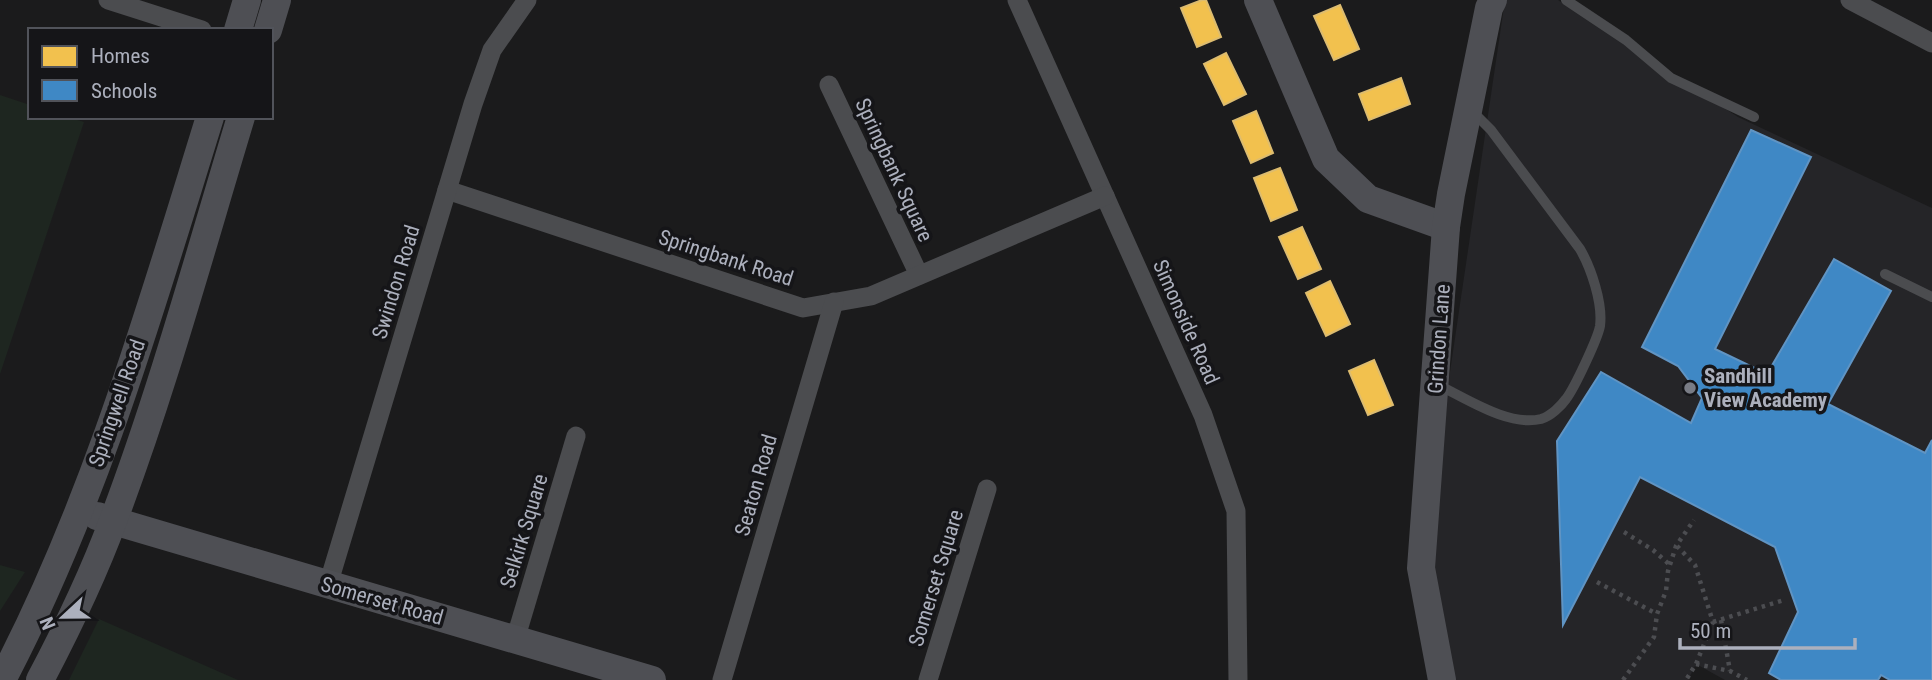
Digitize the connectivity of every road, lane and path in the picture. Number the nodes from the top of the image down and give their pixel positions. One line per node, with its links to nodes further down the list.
1 (108, 0): 10 (street)
2 (247, 0): 11 (street)
3 (277, 0): 12 (street)
4 (527, 0): 19 (street, Swindon Road)
5 (1017, 0): 20 (street, Simonside Road)
6 (1258, 0): 21 (street)
7 (1493, 0): 15 (street, Grindon Lane)
8 (1566, 0): 16 (lane)
9 (1850, 0): 13 (street)
10 (196, 28)
11 (239, 28)
12 (269, 28)
13 (1932, 43)
14 (829, 85): 23 (street, Springbank Square)
15 (1468, 107): 21 (street, Grindon Lane); 26 (lane)
16 (1754, 117)
17 (209, 119): 29 (street, Springwell Road)
18 (241, 119): 31 (street, Springwell Road)
19 (447, 190): 25 (street, Springbank Road); 36 (street, Swindon Road)
20 (1105, 196): 23 (street, Springbank Road); 49 (street, Simonside Road)
21 (1446, 227): 26 (street, Grindon Lane)
22 (1885, 274): 24 (lane)
23 (919, 275): 25 (street, Springbank Road)
24 (1932, 297)
25 (834, 302): 47 (street, Seaton Road)
26 (1436, 384): 50 (street, Grindon Lane)
27 (576, 436): 41 (street, Selkirk Square)
28 (987, 489): 48 (street, Somerset Square)
29 (79, 509): 31 (street, Somerset Road); 44 (street, Springwell Road)
30 (1693, 520): 33 (path)
31 (113, 522): 36 (street, Somerset Road); 45 (street, Springwell Road)
32 (1624, 532): 34 (path)
33 (1676, 546): 34 (path); 40 (path)
34 (1670, 565): 38 (path)
35 (1597, 582): 38 (path)
36 (328, 585): 41 (street, Somerset Road)
37 (1784, 600): 39 (path)
38 (1657, 614): 51 (path)
39 (1721, 620): 40 (path); 43 (path)
40 (1713, 622): 42 (path)
41 (515, 640): 46 (street, Somerset Road)
42 (1696, 664): 43 (path); 52 (path)
43 (1730, 671): 53 (path)
44 (2, 680)
45 (40, 680)
46 (652, 680)
47 (722, 680)
48 (928, 680)
49 (1238, 680)
50 (1442, 680)
51 (1623, 680)
52 (1686, 680)
53 (1746, 680)

